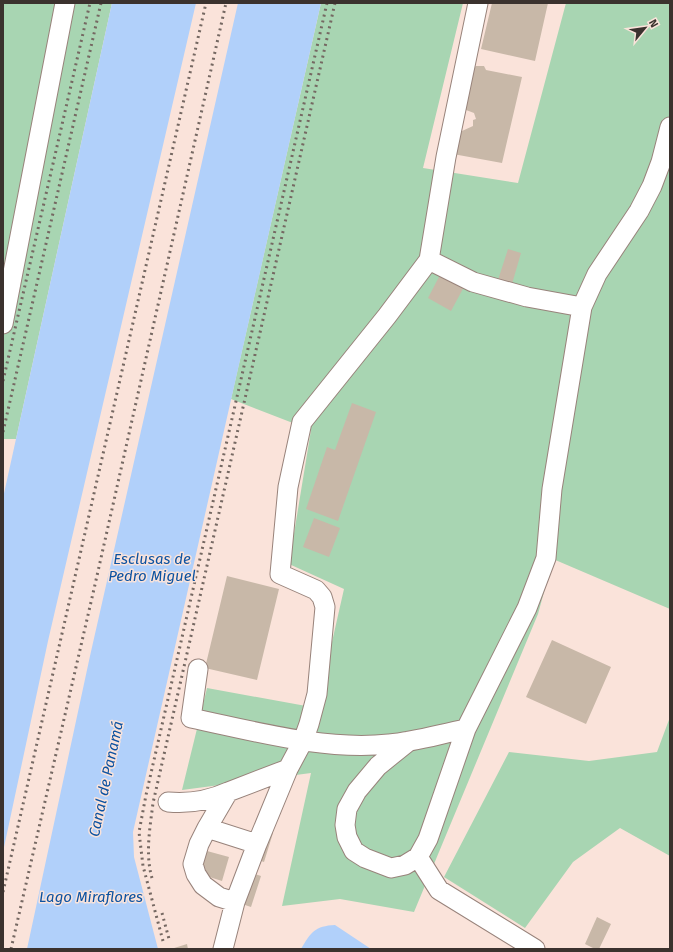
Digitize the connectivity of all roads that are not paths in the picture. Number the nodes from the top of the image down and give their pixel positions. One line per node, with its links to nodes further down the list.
1 (65, 3): 6 (lane)
2 (478, 3): 4 (lane)
3 (670, 128): 5 (lane)
4 (429, 260): 5 (lane); 9 (lane)
5 (582, 307): 8 (lane)
6 (3, 324)
7 (198, 669): 9 (lane)
8 (466, 729): 10 (lane); 16 (lane)
9 (303, 741): 10 (lane); 11 (lane)
10 (409, 741): 16 (lane)
11 (288, 769): 12 (lane); 15 (lane)
12 (228, 792): 13 (lane); 14 (lane)
13 (168, 802)
14 (207, 828): 15 (lane); 17 (lane)
15 (257, 844): 17 (lane)
16 (418, 857): 19 (lane)
17 (235, 902): 18 (lane)
18 (223, 949)
19 (535, 949)

